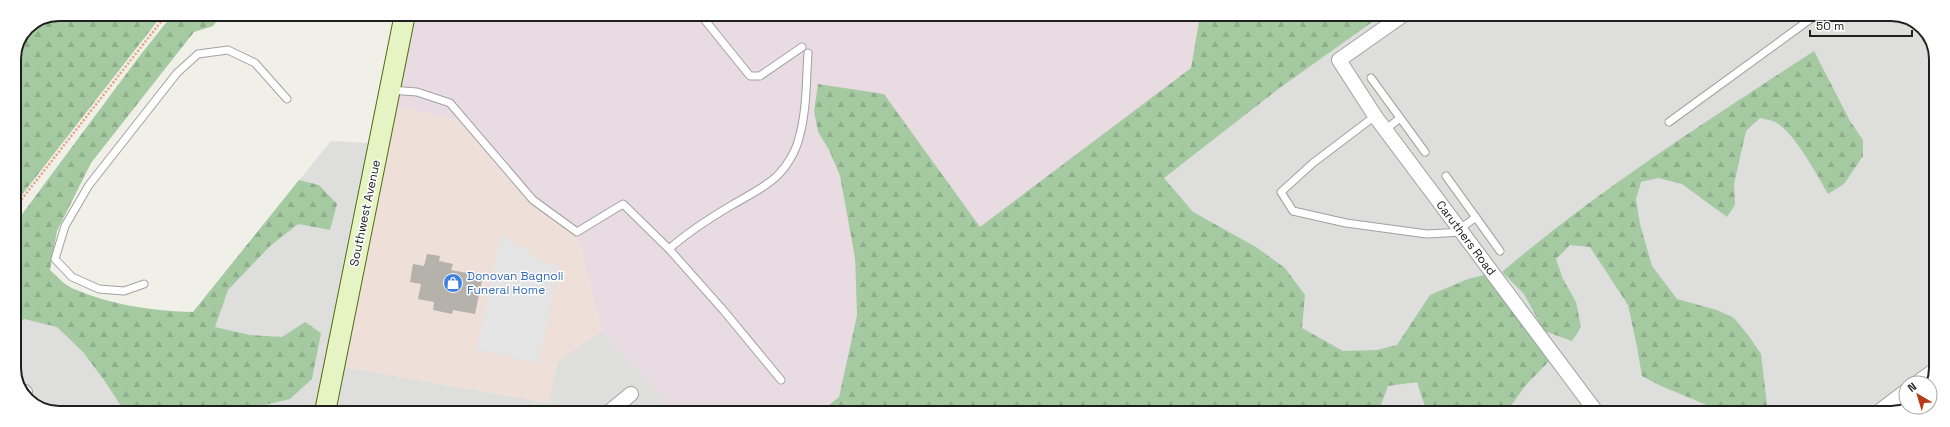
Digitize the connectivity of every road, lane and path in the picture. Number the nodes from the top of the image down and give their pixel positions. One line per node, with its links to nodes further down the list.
1 (161, 21): 17 (path)
2 (404, 21): 9 (street, Southwest Avenue)
3 (706, 21): 6 (lane)
4 (1394, 21): 11 (street, Caruthers Road)
5 (1808, 21): 13 (lane)
6 (802, 47)
7 (808, 53): 20 (lane)
8 (1371, 78): 12 (lane)
9 (390, 90): 20 (lane); 26 (street, Southwest Avenue)
10 (287, 99): 22 (lane)
11 (1375, 116): 14 (street, Caruthers Road); 19 (lane)
12 (1400, 118): 14 (lane); 15 (lane)
13 (1669, 122)
14 (1385, 130): 19 (street, Caruthers Road)
15 (1425, 152)
16 (1446, 176): 18 (lane)
17 (21, 200)
18 (1476, 218): 19 (lane); 21 (lane)
19 (1461, 231): 28 (street, Caruthers Road)
20 (669, 249): 23 (lane)
21 (1500, 251)
22 (144, 284)
23 (781, 380)
24 (631, 394): 27 (street)
25 (1898, 397): 29 (street)
26 (326, 406)
27 (616, 406)
28 (1592, 406)
29 (1886, 406)

